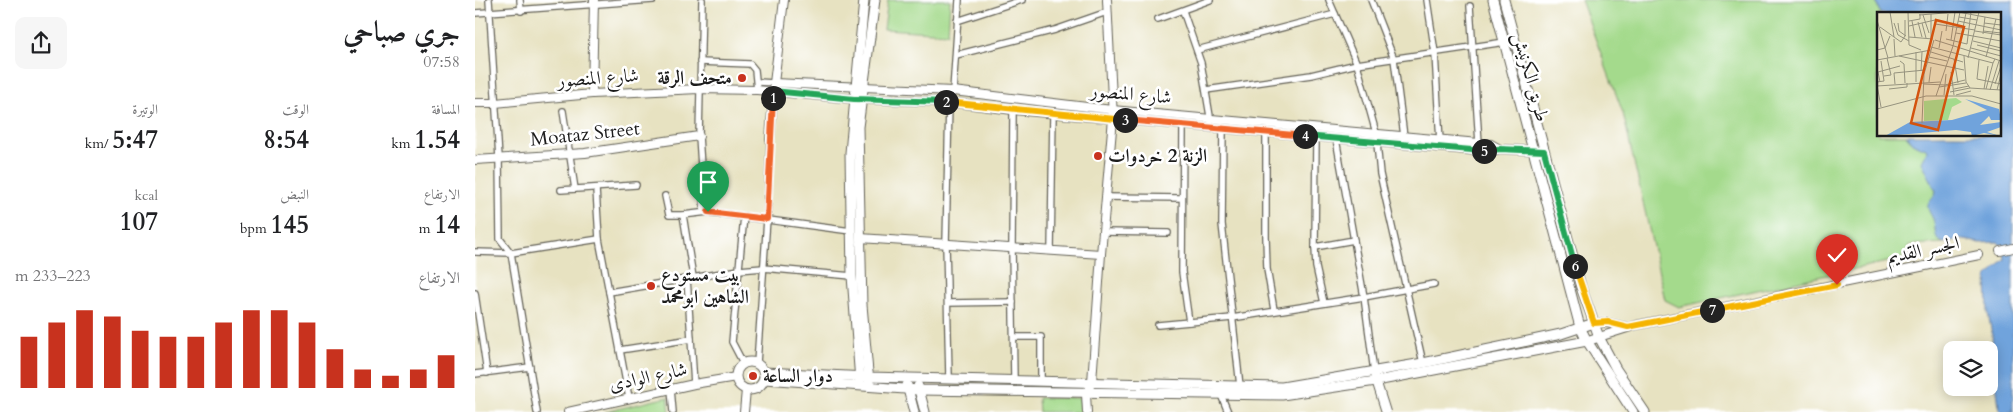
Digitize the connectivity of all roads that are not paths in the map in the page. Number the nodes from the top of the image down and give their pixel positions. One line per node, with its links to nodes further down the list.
1 (489, 0): 23 (street)
2 (520, 0): 19 (street)
3 (653, 0): 17 (street)
4 (702, 0): 33 (street)
5 (784, 0): 36 (main road)
6 (864, 0): 37 (main road)
7 (875, 0): 37 (main road)
8 (959, 0): 26 (street)
9 (1022, 0): 26 (street)
10 (1108, 0): 21 (main road)
11 (1210, 0): 20 (street)
12 (1329, 0): 24 (street)
13 (1371, 0): 32 (street)
14 (1427, 0): 30 (street)
15 (1493, 0): 27 (main road, طريق الكرنيش)
16 (1504, 0): 66 (main road, طريق الكرنيش)
17 (595, 3): 19 (street); 41 (main road)
18 (1470, 6): 28 (street)
19 (521, 11): 23 (street)
20 (1183, 11): 25 (street); 29 (street)
21 (1107, 12): 31 (street); 47 (main road)
22 (475, 13): 23 (street)
23 (491, 13): 44 (street)
24 (1335, 14): 29 (street); 34 (street)
25 (1158, 19)
26 (957, 21): 31 (street)
27 (1505, 42): 28 (street); 67 (main road, طريق الكرنيش)
28 (1473, 47): 30 (street); 63 (street)
29 (1197, 50): 39 (street)
30 (1435, 53): 32 (street); 64 (street)
31 (957, 55): 40 (street)
32 (1394, 59): 34 (street); 58 (street)
33 (700, 62): 35 (street); 38 (street)
34 (1357, 64): 39 (street); 56 (street)
35 (757, 86): 36 (main road, شارع المنصور); 38 (main road, شارع المنصور)
36 (773, 87): 37 (main road, شارع المنصور); 42 (main road, شارع المنصور); 61 (main road)
37 (859, 88): 40 (main road, شارع المنصور); 42 (main road)
38 (699, 89): 41 (main road, شارع المنصور); 57 (street)
39 (1206, 90): 50 (street)
40 (953, 91): 43 (street); 47 (main road, شارع المنصور)
41 (592, 94): 44 (main road, شارع المنصور)
42 (858, 99): 43 (main road, شارع المنصور); 84 (main road); 87 (main road)
43 (949, 102): 46 (main road, شارع المنصور); 90 (street)
44 (495, 103): 45 (main road, شارع المنصور); 69 (street)
45 (475, 104)
46 (1013, 110): 49 (main road, شارع المنصور); 92 (street)
47 (1112, 110): 50 (main road, شارع المنصور); 51 (main road)
48 (563, 111): 68 (street)
49 (1053, 113): 51 (main road, شارع المنصور); 94 (street)
50 (1210, 117): 53 (street); 56 (main road, شارع المنصور)
51 (1113, 118): 52 (main road, شارع المنصور); 76 (main road)
52 (1183, 125): 53 (main road, شارع المنصور); 77 (street)
53 (1211, 127): 54 (main road, شارع المنصور)
54 (1223, 128): 55 (main road, شارع المنصور); 114 (street)
55 (1266, 132): 59 (main road, شارع المنصور); 113 (street)
56 (1376, 134): 58 (main road, شارع المنصور); 62 (street)
57 (699, 136): 68 (main road, Moataz Street); 80 (street)
58 (1404, 136): 64 (main road, شارع المنصور)
59 (1316, 137): 60 (main road, شارع المنصور); 91 (street)
60 (1336, 139): 62 (main road, شارع المنصور); 89 (street)
61 (770, 140): 83 (street)
62 (1376, 142): 64 (main road, شارع المنصور); 105 (street)
63 (1479, 142): 64 (main road, شارع المنصور); 65 (main road, شارع المنصور)
64 (1440, 143): 65 (main road, شارع المنصور)
65 (1500, 149): 67 (main road, شارع المنصور)
66 (1544, 151): 67 (main road, شارع المنصور); 78 (main road, طريق الكرنيش)
67 (1534, 152): 79 (main road, طريق الكرنيش)
68 (569, 154): 69 (main road, Moataz Street); 74 (street)
69 (499, 158): 70 (main road, Moataz Street); 97 (street)
70 (475, 160)
71 (635, 185): 72 (street)
72 (596, 189): 74 (street); 88 (street)
73 (561, 190): 74 (street)
74 (575, 190)
75 (665, 196): 81 (street)
76 (1106, 197): 77 (street); 85 (main road)
77 (1181, 198): 115 (street)
78 (1557, 200): 79 (main road); 116 (main road, طريق الكرنيش)
79 (1547, 201): 118 (main road, طريق الكرنيش)
80 (704, 212): 81 (street); 82 (street)
81 (683, 215): 103 (street)
82 (744, 216): 83 (street); 101 (street)
83 (767, 219): 84 (street); 100 (street)
84 (851, 231): 102 (main road)
85 (1103, 232): 86 (street); 98 (main road)
86 (1168, 233)
87 (860, 238): 90 (main road); 138 (main road)
88 (599, 239): 97 (street); 106 (street)
89 (1354, 240): 91 (street); 108 (street)
90 (946, 244): 92 (main road); 110 (street)
91 (1315, 247): 111 (street)
92 (1012, 248): 94 (main road); 109 (street)
93 (2013, 248): 95 (main road)
94 (1051, 251): 98 (main road)
95 (2000, 251)
96 (475, 252): 97 (street)
97 (511, 253): 128 (street)
98 (1101, 254): 139 (main road)
99 (1979, 255): 119 (main road, الجسر القديم)
100 (763, 268): 101 (street); 102 (street); 126 (street)
101 (739, 270): 103 (street); 125 (street)
102 (852, 276): 138 (main road)
103 (690, 278): 106 (street); 122 (street)
104 (1434, 284): 105 (street)
105 (1406, 289): 108 (street); 127 (street)
106 (609, 292): 124 (street)
107 (475, 293): 112 (street)
108 (1364, 297): 111 (street); 134 (street)
109 (1013, 302): 110 (street); 120 (street)
110 (948, 303): 135 (street)
111 (1324, 303): 113 (street)
112 (476, 304): 129 (street)
113 (1274, 310): 114 (street)
114 (1232, 318): 115 (street); 142 (street)
115 (1189, 322): 117 (street)
116 (1594, 323): 118 (main road); 119 (main road); 121 (main road, طريق الكرنيش)
117 (1158, 325)
118 (1580, 327): 123 (main road, طريق الكرنيش); 127 (main road)
119 (1628, 327): 121 (main road, الجسر القديم)
120 (1014, 337): 136 (street); 137 (street)
121 (1599, 337): 123 (main road); 161 (main road, طريق الكرنيش)
122 (691, 340): 124 (street); 140 (street)
123 (1587, 341): 134 (main road); 160 (main road, طريق الكرنيش)
124 (620, 350): 149 (street)
125 (743, 363): 126 (main road); 132 (main road)
126 (757, 363): 131 (main road)
127 (1423, 363): 134 (main road)
128 (530, 367): 129 (street); 151 (street)
129 (487, 373): 130 (street)
130 (475, 374)
131 (764, 375): 138 (main road); 144 (main road)
132 (735, 377): 140 (main road, شارع الوادى); 144 (main road)
133 (911, 377): 135 (main road); 138 (main road); 145 (main road); 146 (main road)
134 (1375, 377): 142 (main road); 148 (main road); 159 (main road)
135 (949, 378): 136 (main road)
136 (1014, 379): 137 (main road)
137 (1041, 380): 139 (main road)
138 (864, 381): 145 (main road)
139 (1092, 382): 141 (main road); 147 (main road)
140 (694, 384): 143 (main road, شارع الوادى)
141 (1225, 385): 142 (main road); 148 (street)
142 (1240, 386)
143 (671, 388): 149 (main road, شارع الوادى); 153 (street)
144 (746, 390): 154 (main road)
145 (908, 390): 146 (main road); 155 (main road)
146 (919, 390): 147 (main road); 156 (main road)
147 (1085, 394): 148 (main road); 157 (main road)
148 (1221, 395): 158 (street)
149 (629, 398): 150 (main road, شارع الوادى)
150 (586, 410): 152 (main road, شارع الوادى)
151 (537, 412)
152 (568, 412)
153 (673, 412)
154 (744, 412)
155 (914, 412)
156 (925, 412)
157 (1087, 412)
158 (1228, 412)
159 (1385, 412)
160 (1633, 412)
161 (1645, 412)

